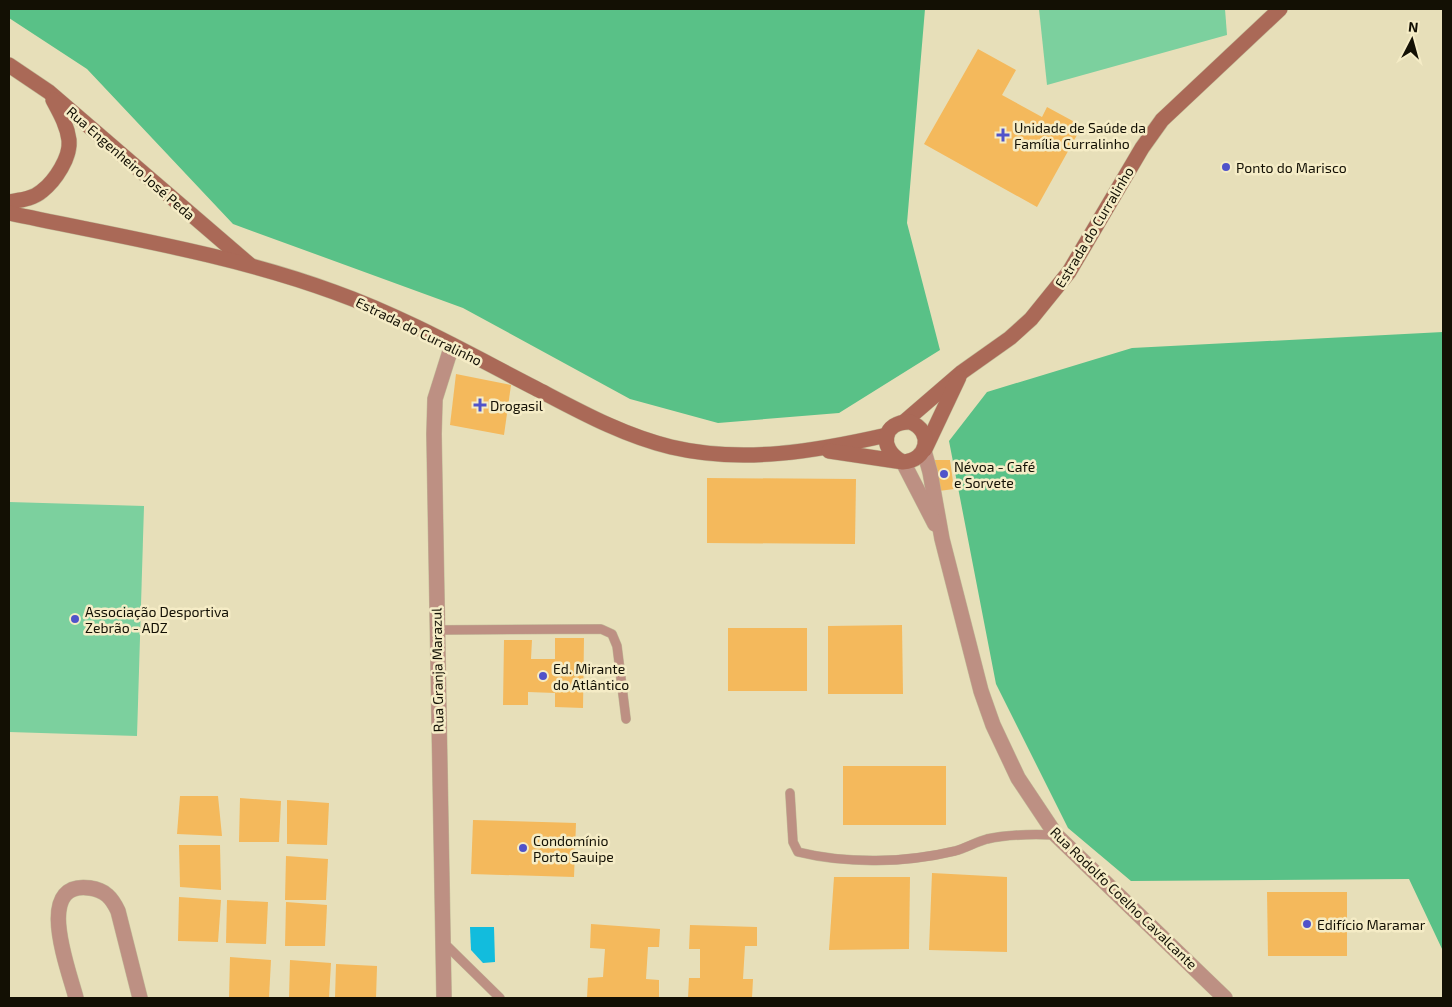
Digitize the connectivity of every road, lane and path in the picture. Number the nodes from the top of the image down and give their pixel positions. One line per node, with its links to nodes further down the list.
1 (1280, 9): 8 (street, Estrada do Curralinho)
2 (9, 65): 3 (street, Rua Engenheiro José Peda)
3 (49, 92): 4 (street); 6 (street, Rua Engenheiro José Peda)
4 (9, 202)
5 (9, 213): 6 (street, Estrada do Curralinho)
6 (251, 266): 7 (street, Estrada do Curralinho)
7 (452, 345): 11 (street, Estrada do Curralinho); 15 (street, Rua Granja Marazul)
8 (962, 372): 9 (street, Estrada do Curralinho); 12 (street, Estrada do Curralinho)
9 (904, 422): 10 (street); 12 (street)
10 (887, 435): 11 (street, Estrada do Curralinho); 13 (street)
11 (820, 450): 13 (street, Estrada do Curralinho)
12 (924, 450): 13 (street); 14 (street, Rua Rodolfo Coelho Cavalcante)
13 (902, 461): 14 (street, Rua Rodolfo Coelho Cavalcante)
14 (942, 539): 18 (street, Rua Rodolfo Coelho Cavalcante)
15 (436, 630): 16 (lane); 19 (street, Rua Granja Marazul)
16 (626, 719)
17 (790, 793): 18 (lane)
18 (1056, 835): 24 (street, Rua Rodolfo Coelho Cavalcante)
19 (443, 942): 22 (street, Rua Granja Marazul); 23 (lane)
20 (76, 998): 21 (street)
21 (140, 998)
22 (444, 998)
23 (500, 998)
24 (1226, 998)

